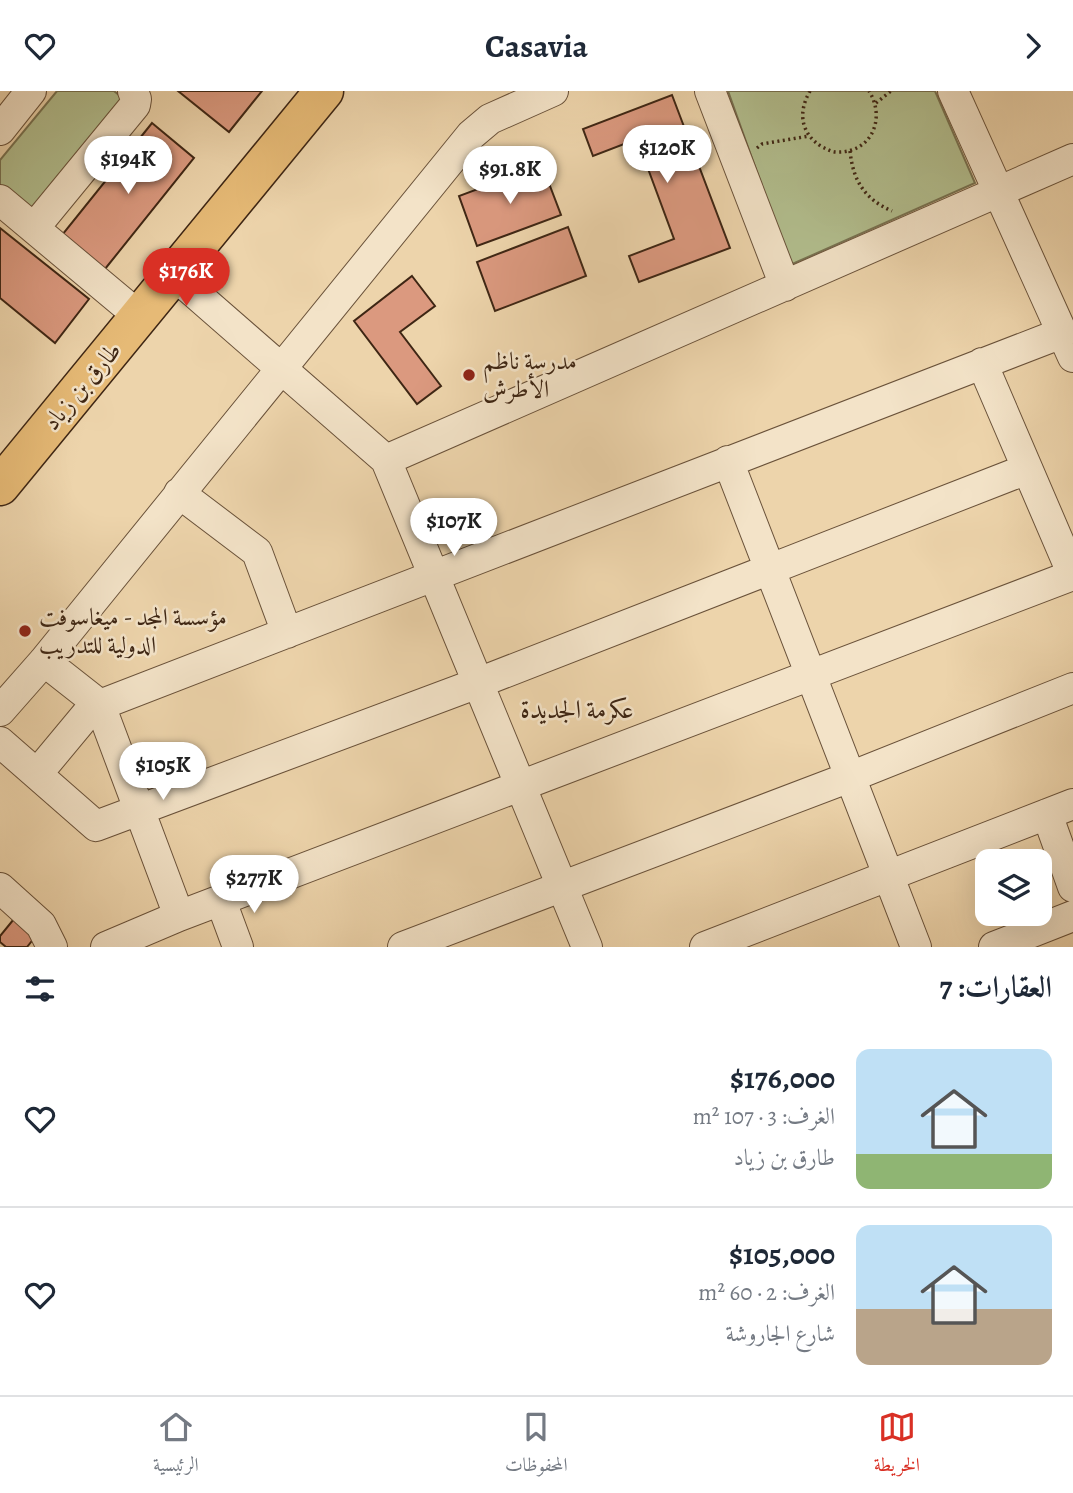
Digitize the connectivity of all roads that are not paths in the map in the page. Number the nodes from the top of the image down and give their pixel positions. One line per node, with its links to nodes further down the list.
1 (31, 91): 7 (street)
2 (133, 91): 11 (street)
3 (553, 91): 18 (street)
4 (710, 91): 13 (street)
5 (953, 91): 9 (street)
6 (313, 95): 12 (main road, طارق بن زياد)
7 (0, 130)
8 (1073, 159): 9 (street)
9 (998, 193): 13 (street); 14 (street)
10 (0, 200): 11 (street)
11 (34, 228): 15 (street)
12 (174, 275): 15 (main road, طارق بن زياد); 18 (street)
13 (785, 286): 19 (street)
14 (1061, 301): 16 (street)
15 (140, 317): 22 (main road, طارق بن زياد)
16 (1067, 345): 17 (street)
17 (982, 363): 20 (street); 21 (street)
18 (282, 369): 19 (street); 23 (street)
19 (386, 460): 25 (street)
20 (728, 461): 24 (street); 25 (street)
21 (1027, 468): 24 (street); 26 (street)
22 (0, 486)
23 (179, 493): 27 (street); 28 (street)
24 (769, 568): 29 (street); 30 (street)
25 (433, 575): 27 (street); 30 (street)
26 (1073, 575): 29 (street)
27 (287, 633): 32 (street)
28 (44, 661): 32 (street); 33 (street)
29 (810, 674): 36 (street); 37 (street)
30 (478, 683): 37 (street); 39 (street)
31 (1073, 688): 36 (street)
32 (100, 705): 35 (street); 39 (street)
33 (0, 711)
34 (0, 742): 35 (street)
35 (37, 774): 39 (street)
36 (850, 778): 40 (street); 41 (street)
37 (520, 786): 41 (street); 44 (street)
38 (1060, 809): 40 (street); 42 (street)
39 (140, 810): 45 (street)
40 (888, 876): 47 (street); 54 (street)
41 (562, 887): 51 (street); 52 (street)
42 (1073, 887)
43 (4, 899): 48 (street)
44 (221, 901): 45 (street); 50 (street)
45 (179, 916): 49 (street)
46 (1073, 916): 55 (street)
47 (741, 941): 53 (street)
48 (52, 947)
49 (106, 947)
50 (239, 947)
51 (402, 947)
52 (587, 947)
53 (705, 947)
54 (916, 947)
55 (994, 947)

